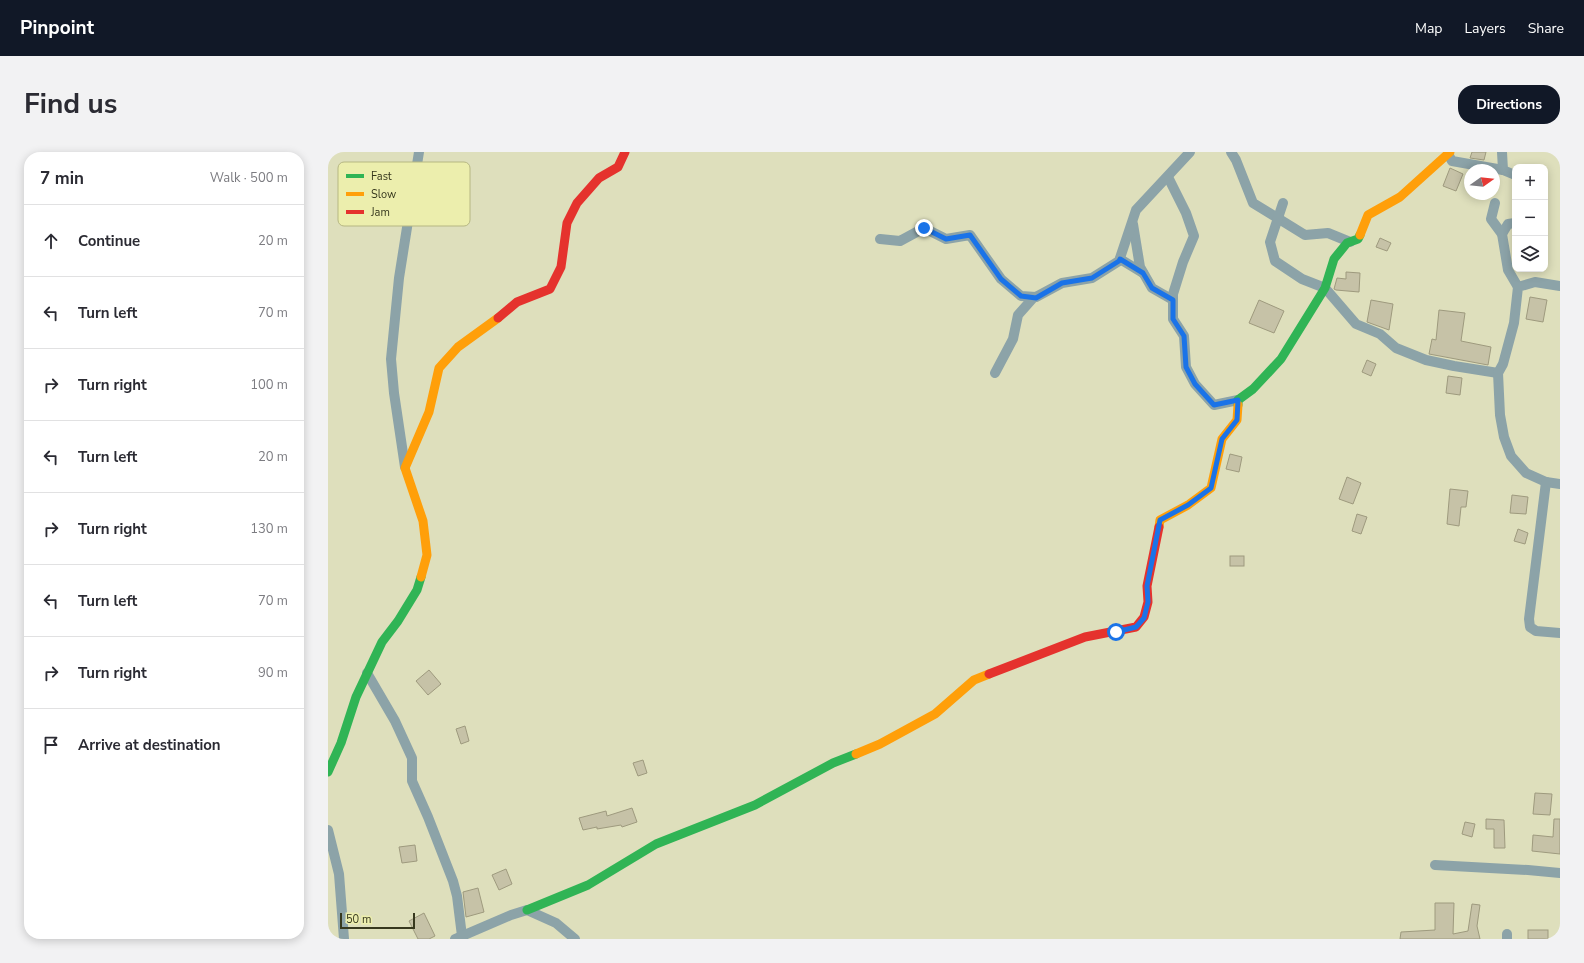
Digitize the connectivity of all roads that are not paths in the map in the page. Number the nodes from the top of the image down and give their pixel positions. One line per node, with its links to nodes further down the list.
1 (419, 152): 7 (street)
2 (625, 152): 30 (street)
3 (1190, 152): 10 (street)
4 (1231, 152): 13 (street)
5 (1502, 152): 8 (street)
6 (1449, 153): 8 (street); 19 (street)
7 (417, 162)
8 (1503, 170): 9 (street)
9 (1512, 174)
10 (1168, 177): 14 (street); 26 (street)
11 (1283, 203): 13 (street)
12 (1495, 203): 17 (street)
13 (1278, 220): 19 (street); 23 (street)
14 (1132, 222): 20 (street); 21 (street)
15 (1512, 223): 17 (street)
16 (407, 226): 30 (street)
17 (1502, 234): 24 (street)
18 (880, 239): 25 (street)
19 (1350, 242): 23 (street)
20 (1120, 259): 21 (street); 25 (street)
21 (1143, 273): 26 (street)
22 (1560, 286): 24 (street)
23 (1325, 288): 28 (street); 29 (street)
24 (1518, 288): 28 (street)
25 (1034, 297): 27 (street)
26 (1173, 300): 29 (street)
27 (995, 373)
28 (1498, 373): 31 (street)
29 (1238, 400): 39 (street)
30 (405, 468): 34 (street)
31 (1546, 482): 32 (street); 33 (street)
32 (1560, 484)
33 (1560, 633)
34 (367, 673): 35 (street); 40 (street)
35 (328, 772)
36 (328, 830): 41 (street)
37 (1435, 865): 38 (street)
38 (1560, 873)
39 (527, 910): 40 (street); 42 (street)
40 (458, 937)
41 (344, 939)
42 (575, 939)

